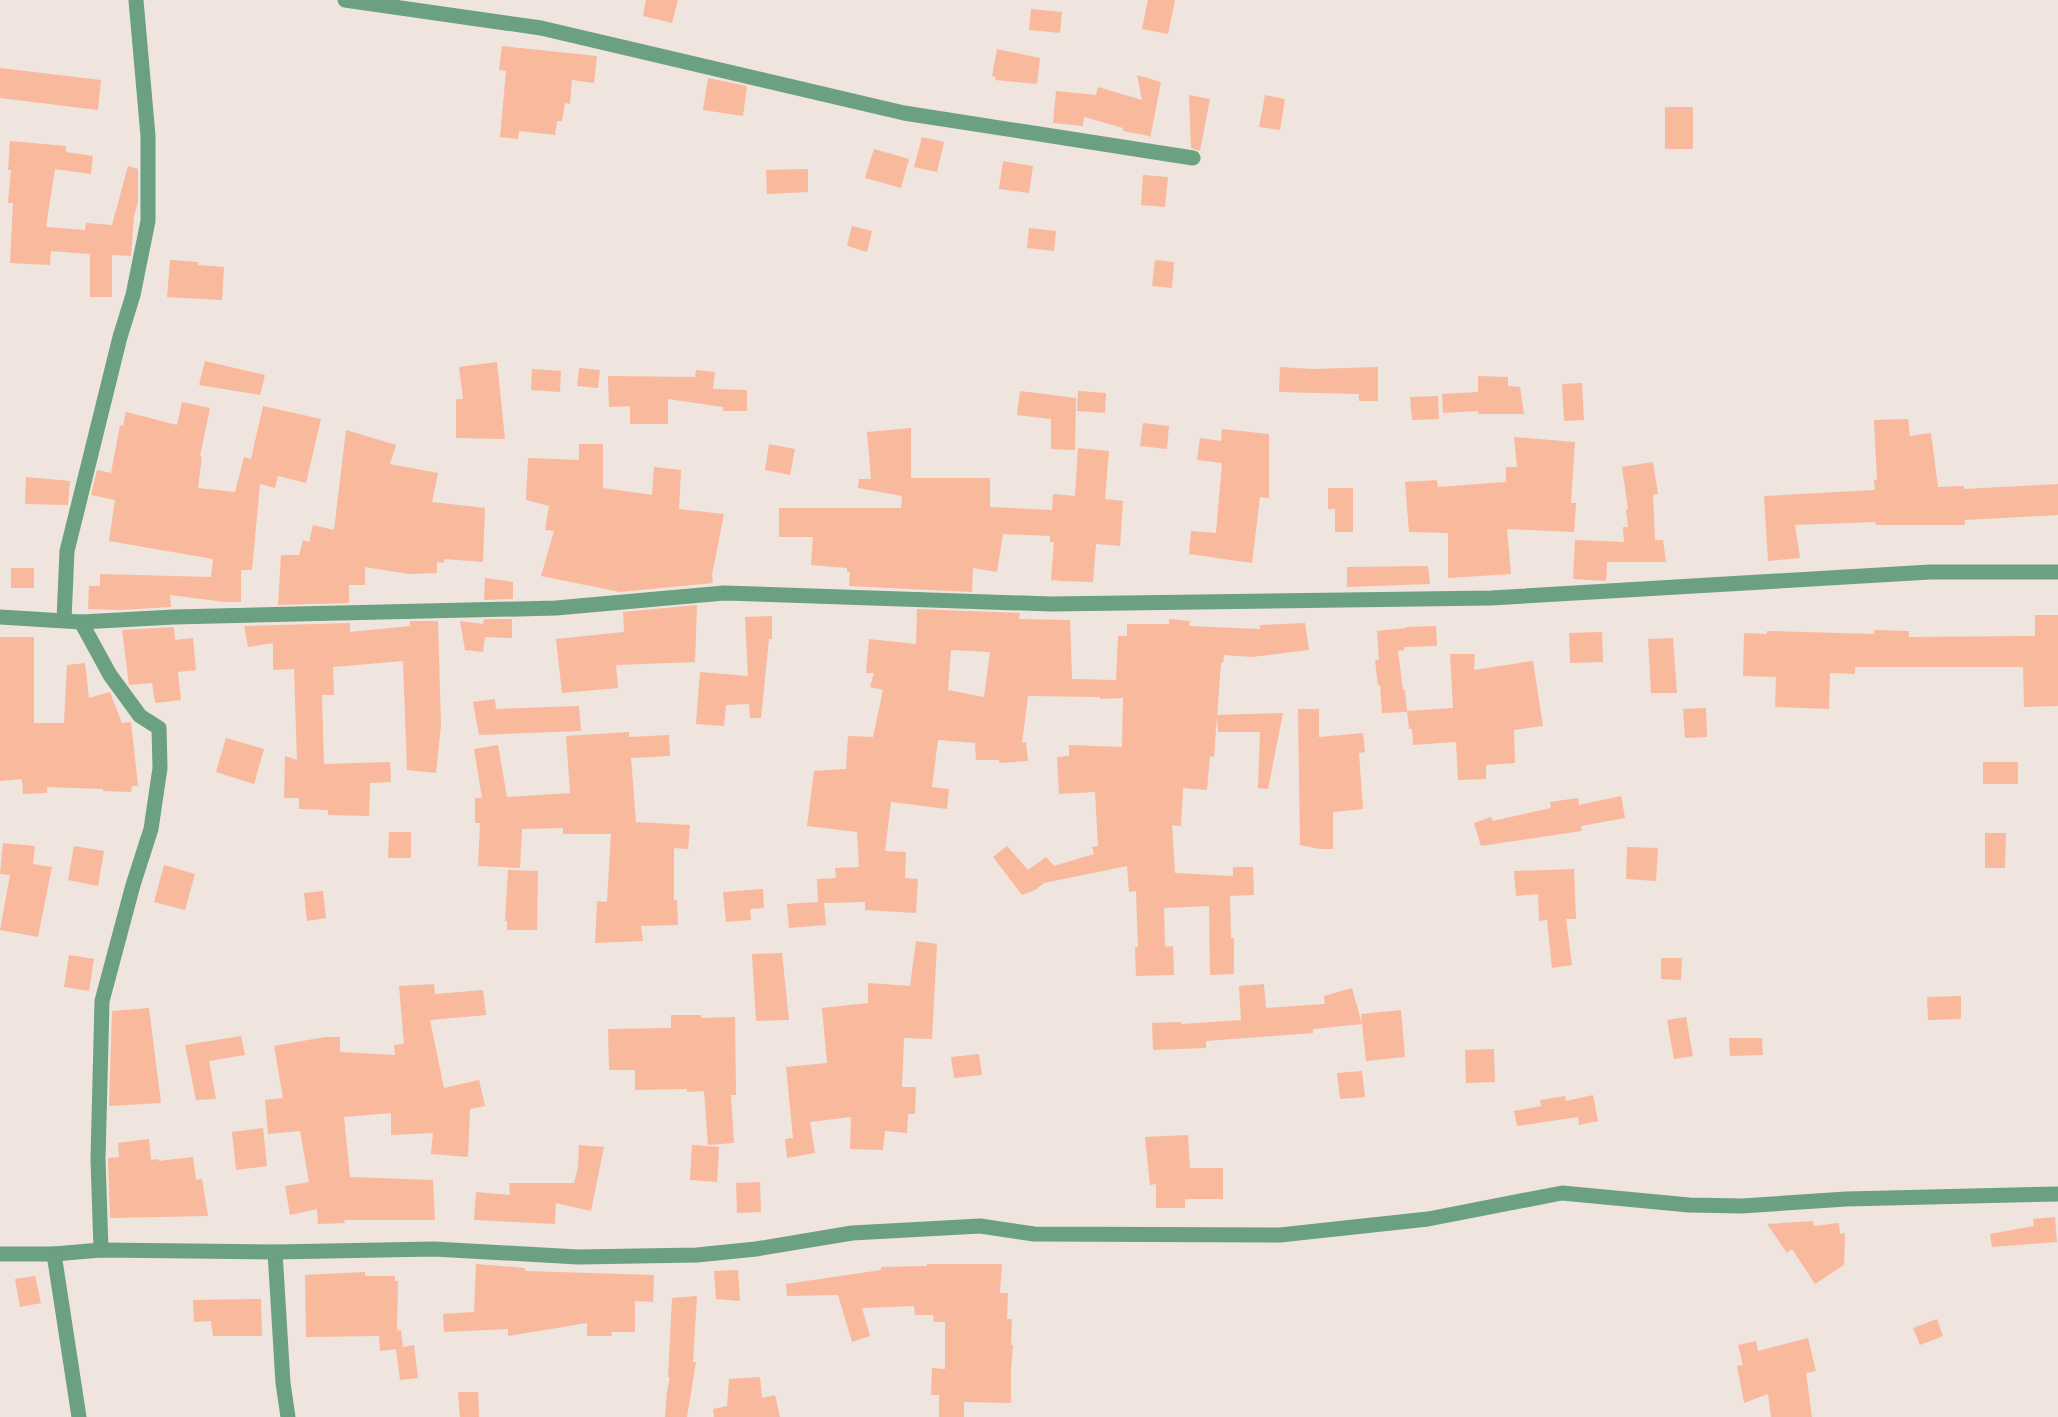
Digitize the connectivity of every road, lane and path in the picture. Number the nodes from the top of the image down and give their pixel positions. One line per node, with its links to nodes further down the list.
1 (136, 0): 6 (street)
2 (345, 0): 3 (street)
3 (1192, 158)
4 (2058, 572): 7 (street)
5 (0, 617): 6 (street)
6 (64, 620): 7 (street)
7 (81, 622): 9 (street)
8 (2058, 1194): 10 (street)
9 (101, 1250): 10 (street); 12 (street)
10 (275, 1252): 14 (street)
11 (0, 1254): 12 (street)
12 (54, 1254): 13 (street)
13 (79, 1417)
14 (288, 1417)

